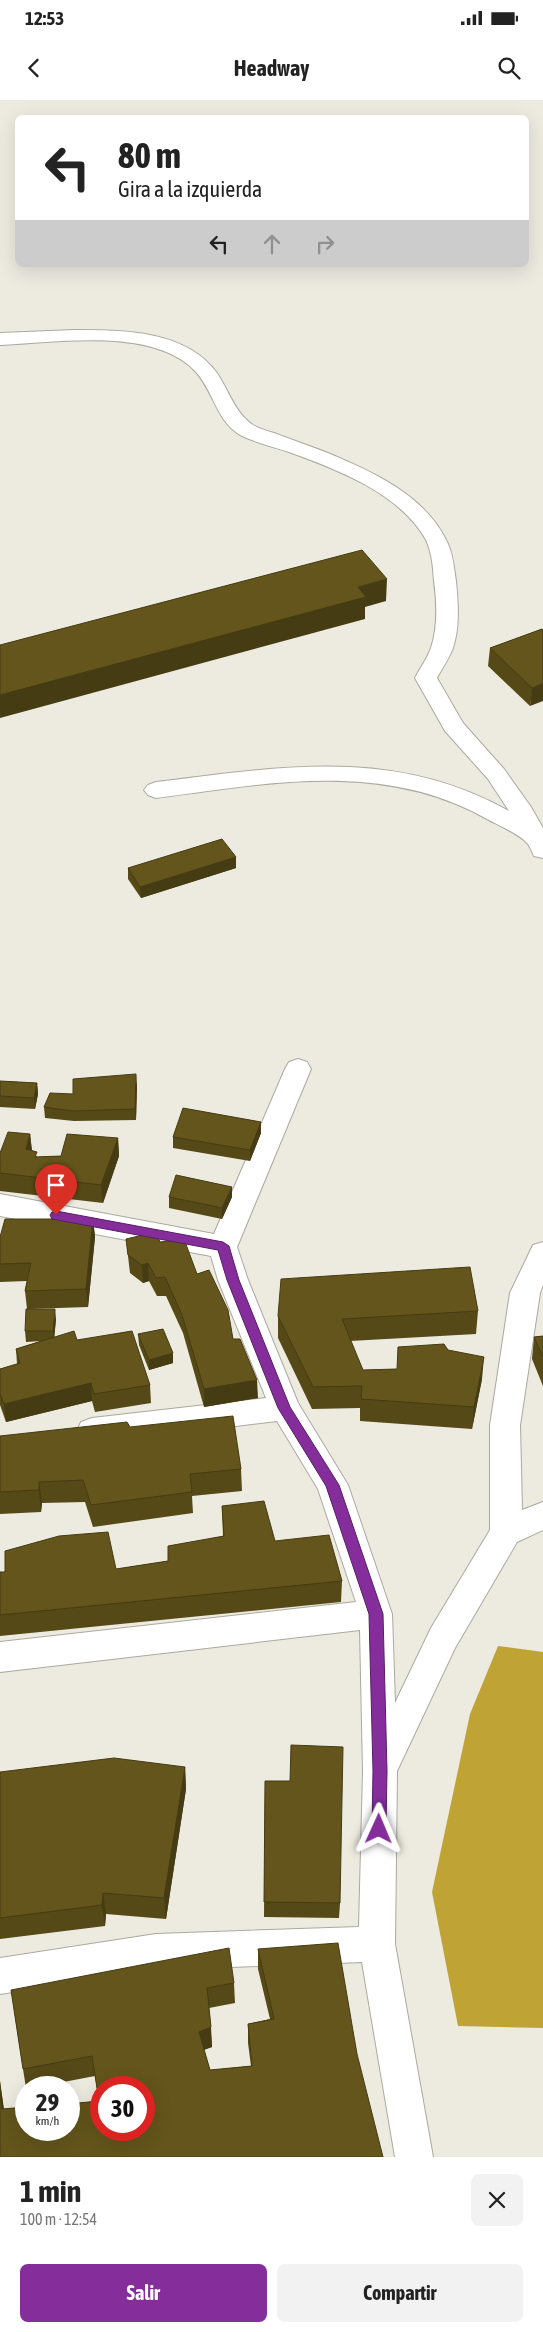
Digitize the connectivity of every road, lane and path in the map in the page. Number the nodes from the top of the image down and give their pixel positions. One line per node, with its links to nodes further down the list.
1 (0, 339): 3 (street)
2 (156, 790): 3 (street)
3 (539, 843)
4 (298, 1069): 6 (street)
5 (0, 1205): 6 (street)
6 (223, 1246): 8 (street)
7 (543, 1253): 11 (street)
8 (285, 1408): 9 (street); 12 (street)
9 (68, 1433)
10 (543, 1515): 11 (street)
11 (506, 1532): 14 (street)
12 (376, 1614): 13 (street); 14 (street)
13 (0, 1657)
14 (380, 1771): 15 (street)
15 (377, 1944): 16 (street); 17 (street)
16 (0, 1976)
17 (414, 2157)

